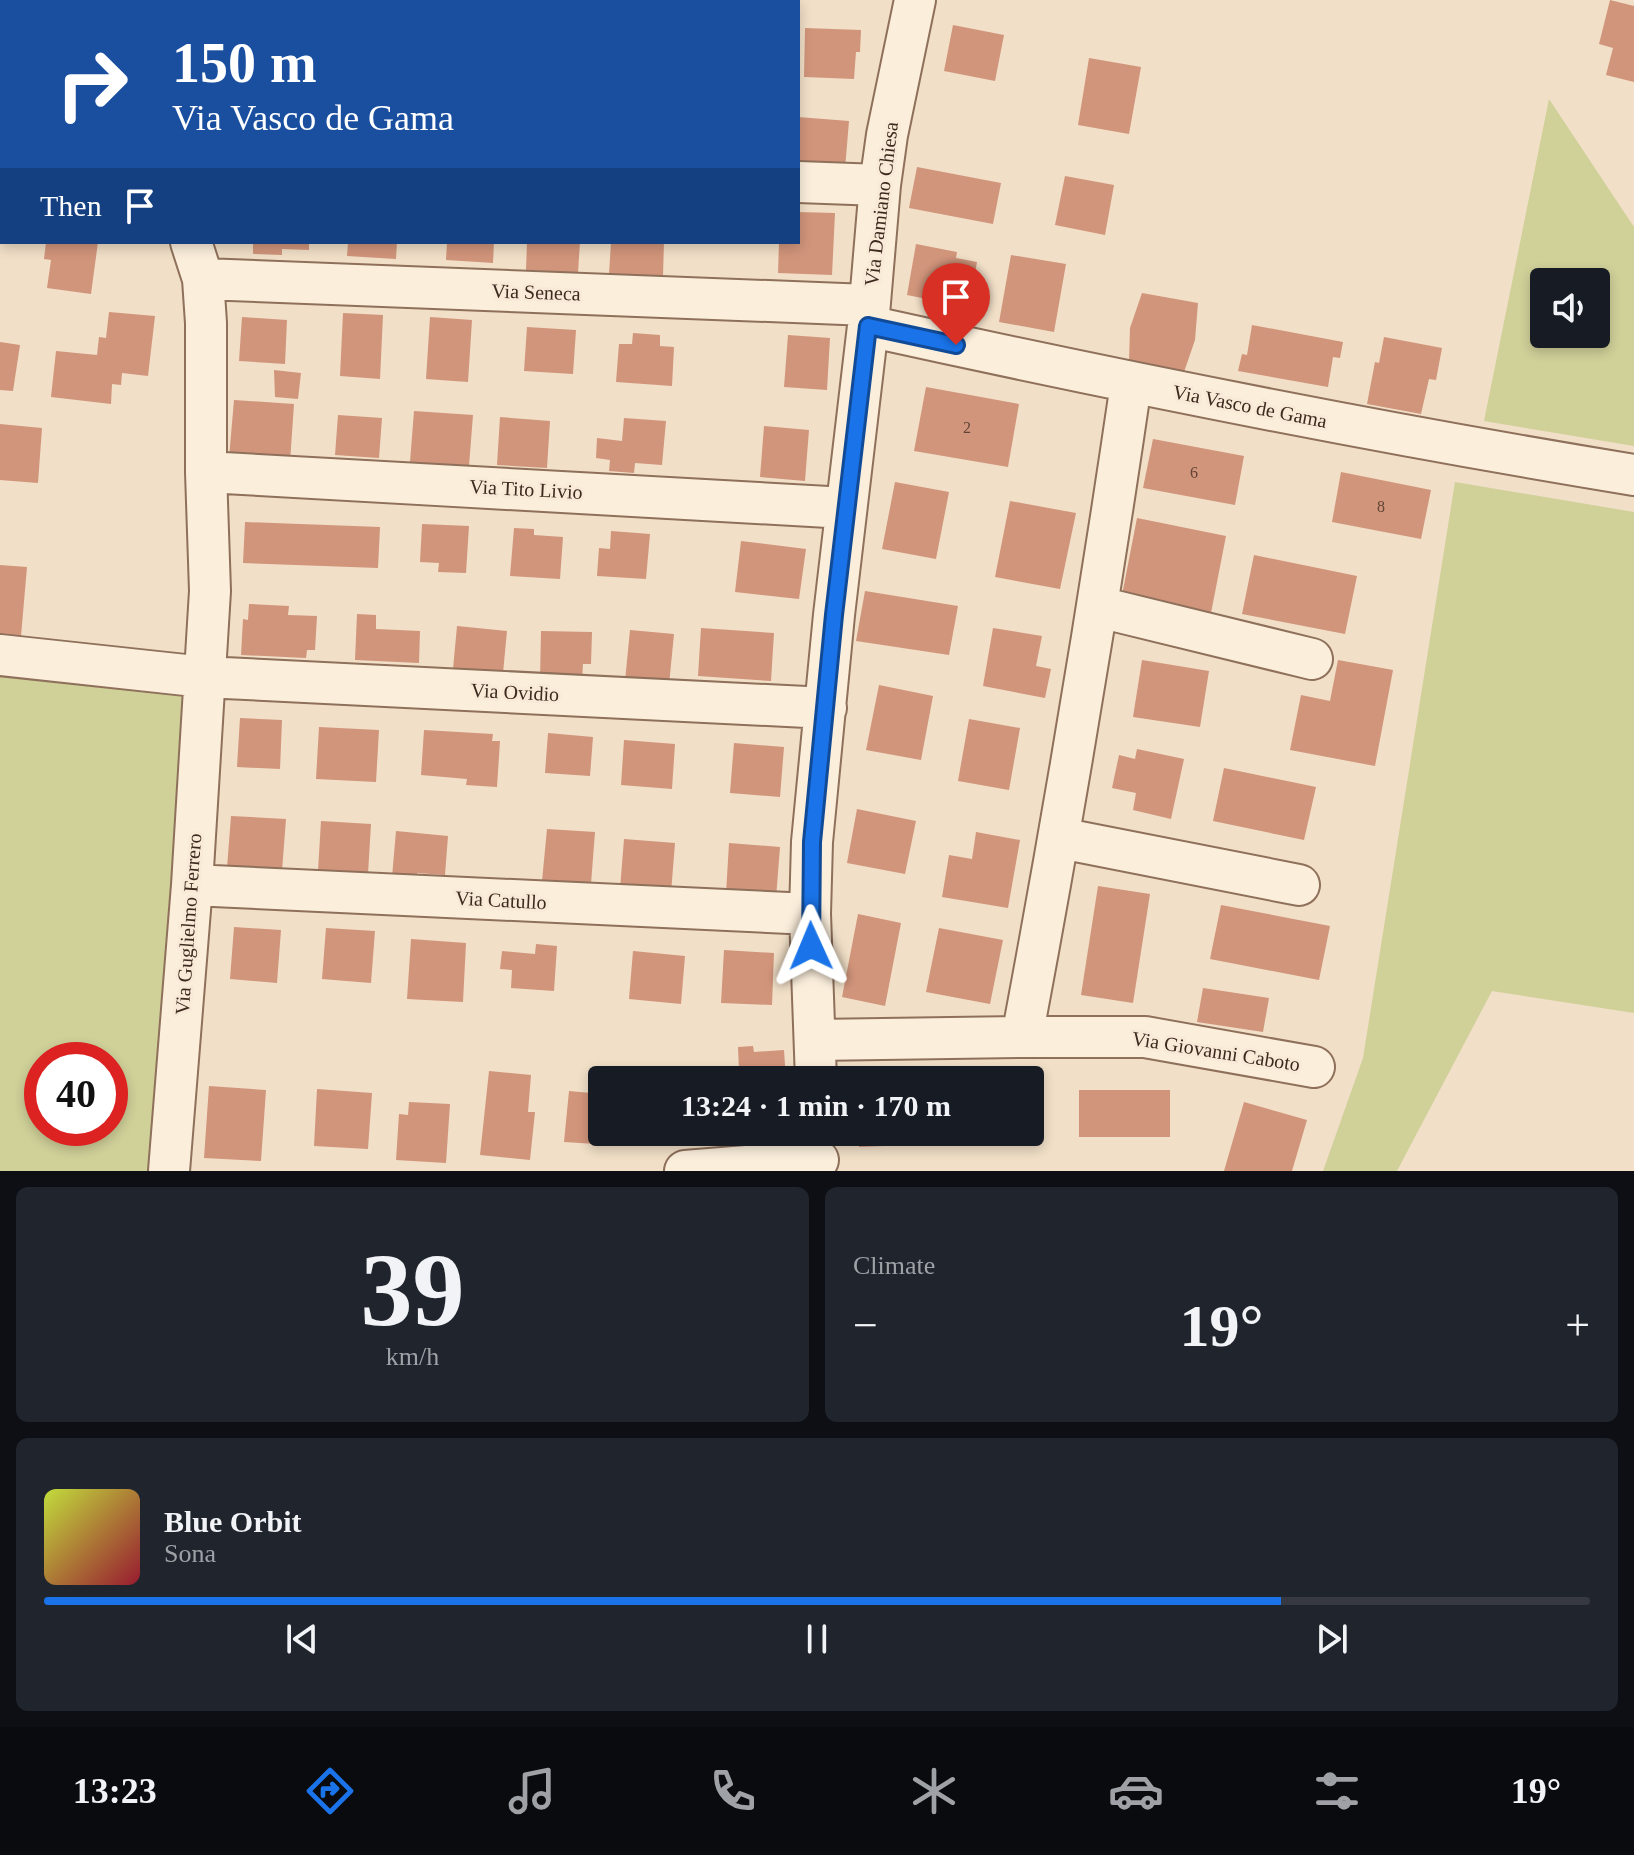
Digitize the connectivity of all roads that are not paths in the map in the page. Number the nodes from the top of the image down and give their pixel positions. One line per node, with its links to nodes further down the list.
1 (915, 0): 3 (street, Via Damiano Chiesa)
2 (800, 182): 3 (street)
3 (880, 185): 5 (street, Via Damiano Chiesa)
4 (197, 260): 5 (street, Via Seneca); 7 (street, Via Guglielmo Ferrero)
5 (868, 315): 6 (street, Via Vasco de Gama); 9 (street, Via Damiano Chiesa)
6 (1131, 384): 8 (street, Via Vasco de Gama); 10 (street)
7 (206, 472): 9 (street, Via Tito Livio); 13 (street, Via Guglielmo Ferrero)
8 (1634, 475)
9 (846, 508): 14 (street, Via Damiano Chiesa)
10 (1099, 607): 12 (street); 15 (street)
11 (0, 655): 13 (street)
12 (1312, 659)
13 (204, 677): 14 (street, Via Ovidio); 16 (street, Via Guglielmo Ferrero)
14 (826, 708): 18 (street, Via Damiano Chiesa)
15 (1060, 838): 17 (street); 19 (street)
16 (192, 885): 18 (street, Via Catullo); 24 (street, Via Guglielmo Ferrero)
17 (1299, 885)
18 (810, 914): 20 (street, Via Damiano Chiesa)
19 (1022, 1037): 20 (street, Via Giovanni Caboto); 22 (street, Via Giovanni Caboto)
20 (815, 1040): 21 (street, Via Damiano Chiesa)
21 (816, 1066)
22 (1314, 1067)
23 (818, 1154): 25 (street)
24 (169, 1171)
25 (685, 1171)

